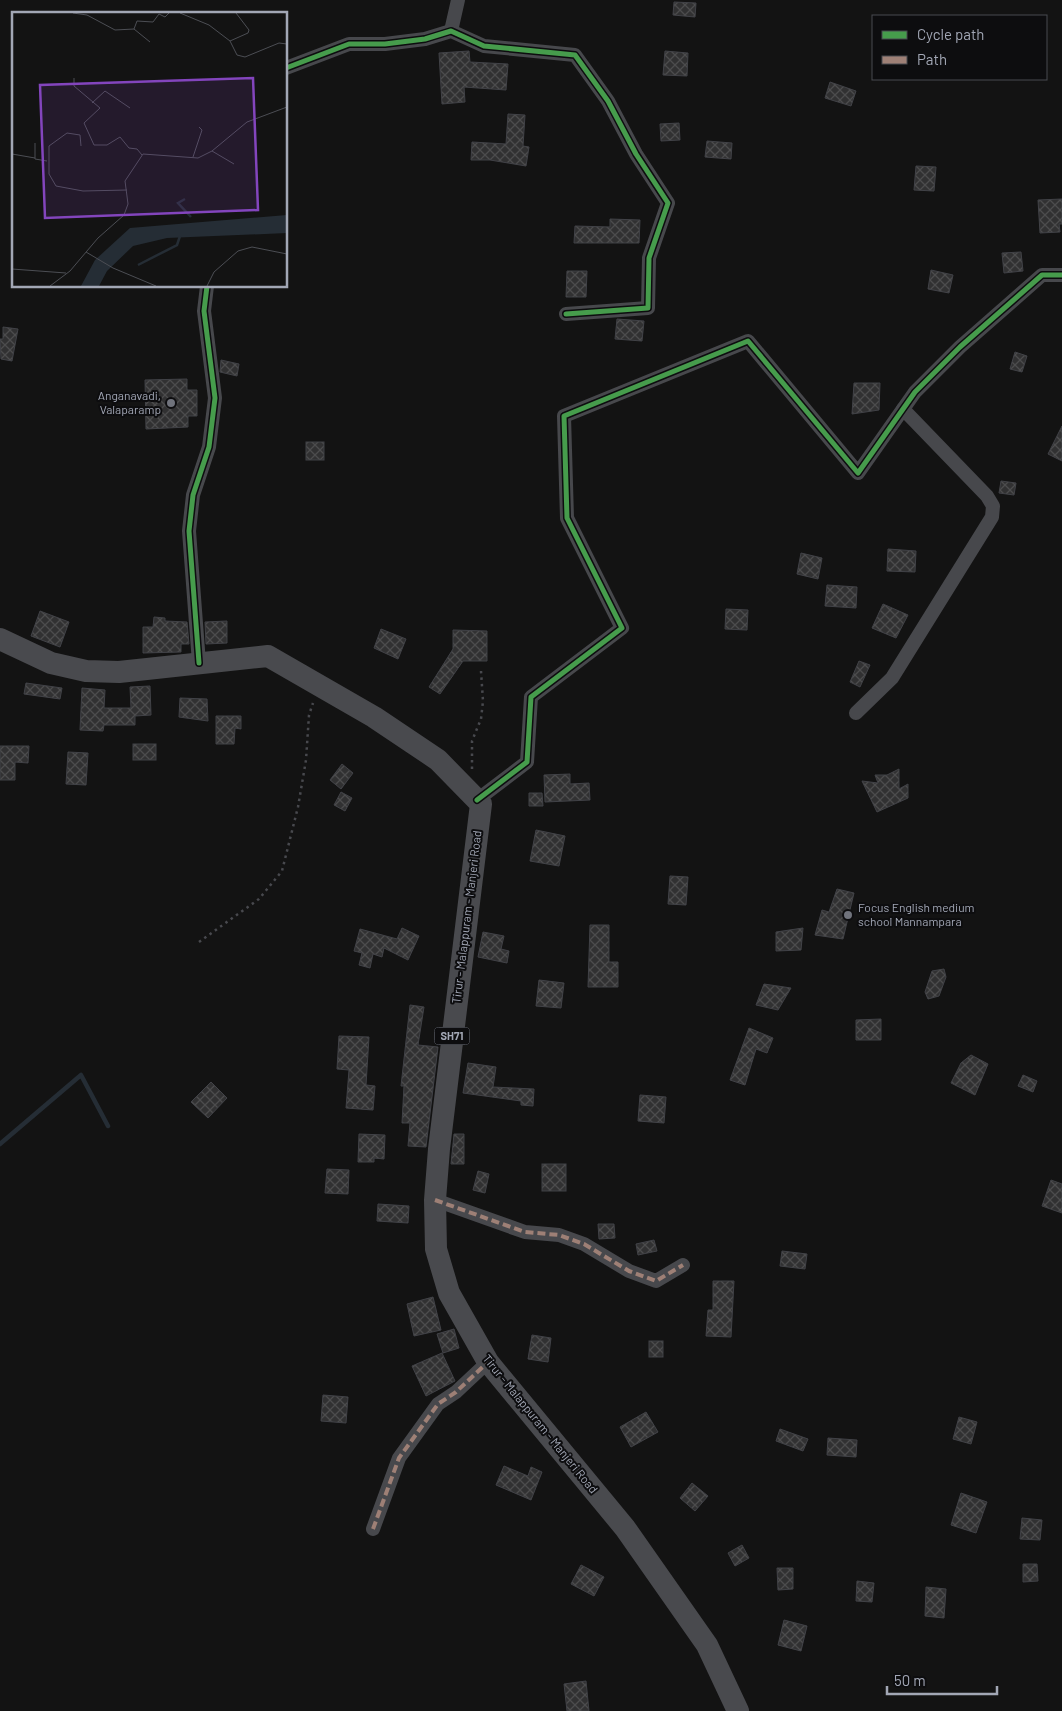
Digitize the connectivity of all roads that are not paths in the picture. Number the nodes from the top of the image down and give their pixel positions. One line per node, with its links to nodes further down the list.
1 (458, 0): 2 (street)
2 (451, 31): 3 (street); 6 (street)
3 (288, 67)
4 (1062, 275): 7 (street)
5 (207, 288): 9 (street)
6 (566, 314)
7 (903, 409): 10 (street); 11 (street)
8 (0, 639): 9 (main road)
9 (200, 663): 11 (main road)
10 (856, 713)
11 (477, 800): 12 (main road, Tirur - Malappuram - Manjeri Road / SH71)
12 (435, 1200): 13 (street); 14 (main road, Tirur - Malappuram - Manjeri Road / SH71)
13 (683, 1265)
14 (488, 1362): 15 (street); 16 (main road, Tirur - Malappuram - Manjeri Road / SH71)
15 (373, 1529)
16 (738, 1711)

